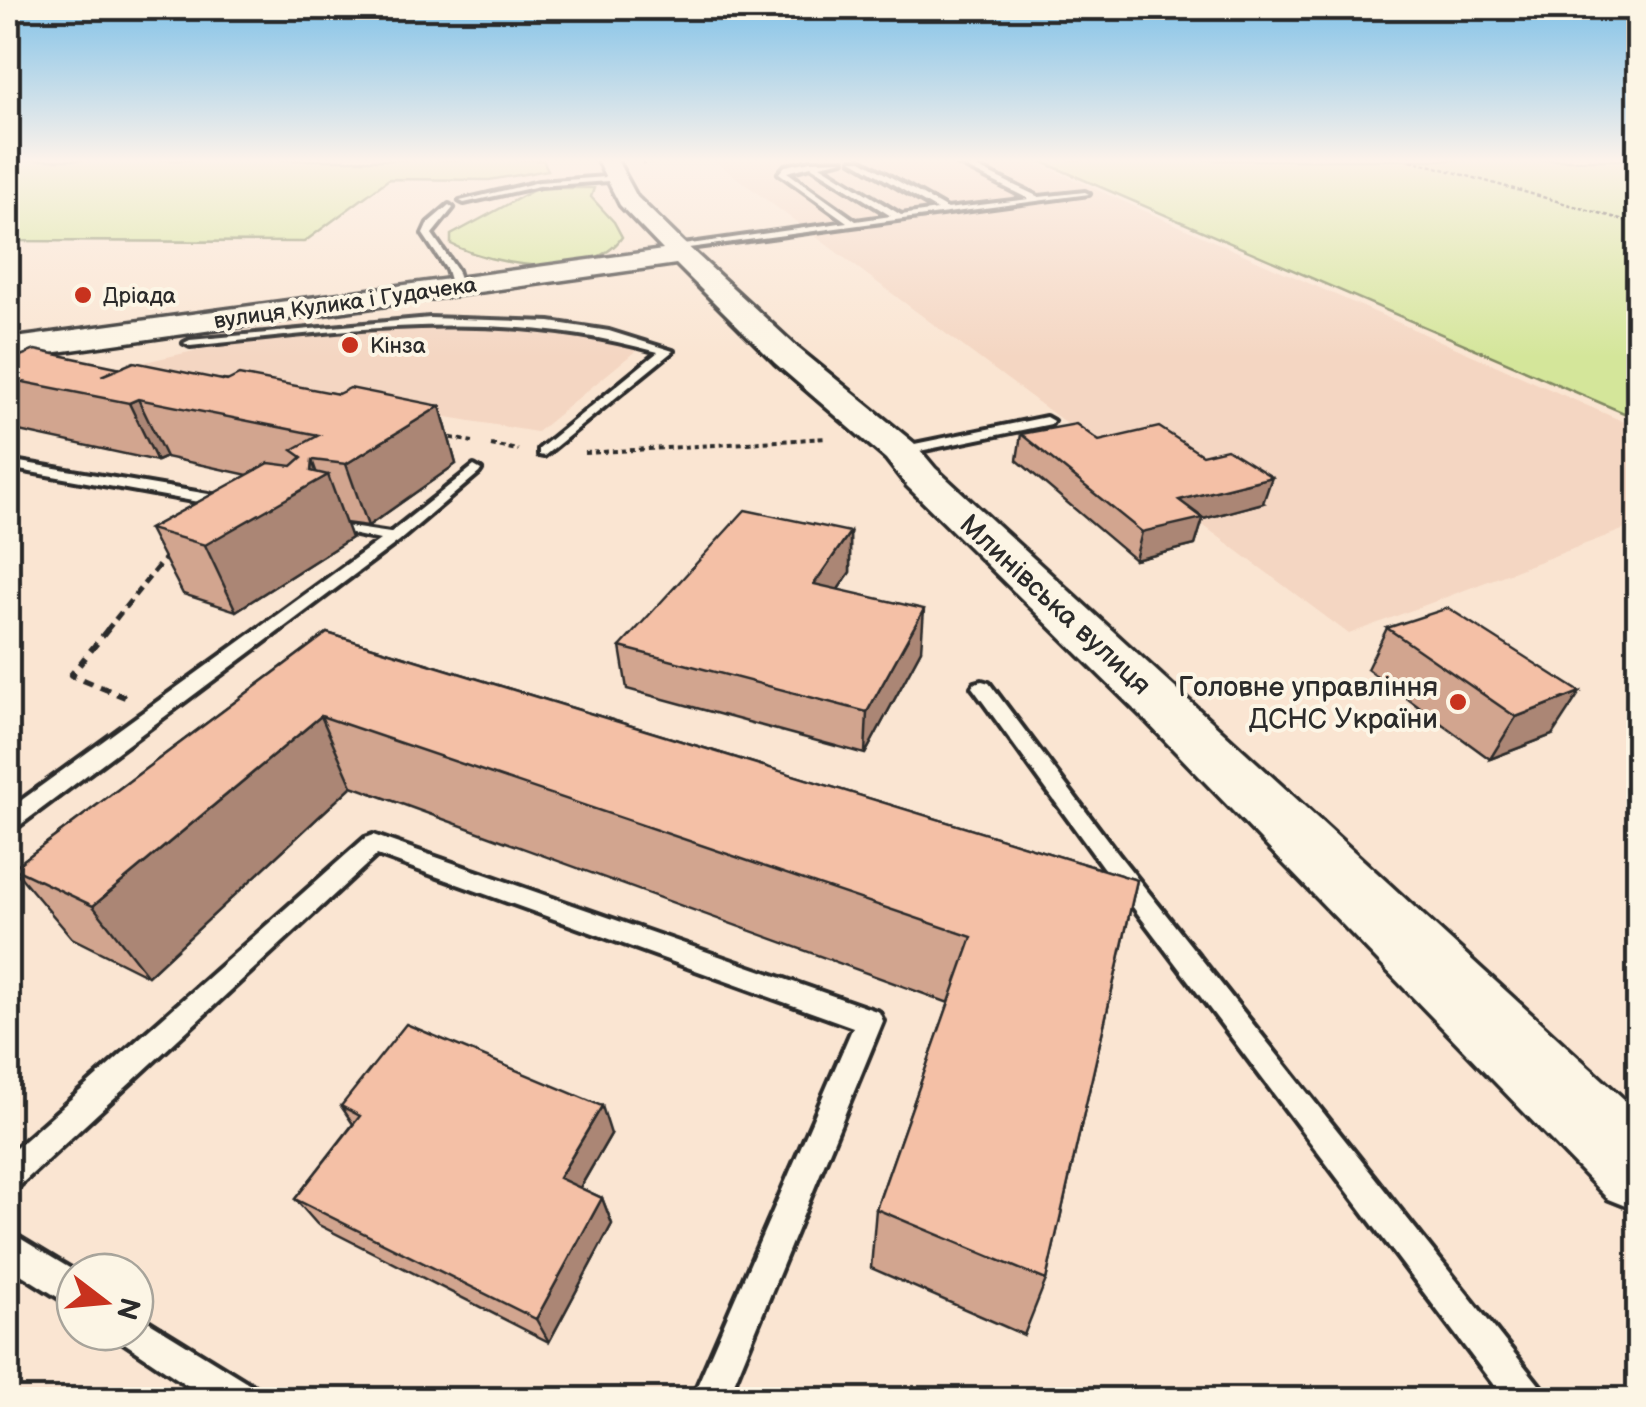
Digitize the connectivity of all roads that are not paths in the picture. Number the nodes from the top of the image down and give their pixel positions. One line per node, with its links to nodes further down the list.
1 (429, 226): 5 (lane)
2 (653, 226): 4 (main road, Млинівська вулиця)
3 (844, 226): 4 (lane)
4 (678, 251): 5 (main road, вулиця Кулика і Гудачека); 10 (main road, Млинівська вулиця)
5 (457, 287): 6 (main road, вулиця Кулика і Гудачека)
6 (192, 338): 7 (main road, вулиця Кулика і Гудачека); 9 (lane)
7 (8, 349)
8 (1046, 422): 10 (lane)
9 (544, 452)
10 (900, 452): 18 (main road, Млинівська вулиця)
11 (8, 464): 13 (lane)
12 (474, 470): 15 (lane)
13 (241, 505)
14 (342, 528): 15 (lane)
15 (393, 538): 17 (lane)
16 (982, 687): 25 (lane)
17 (8, 822)
18 (1638, 1169)
19 (8, 1175): 24 (lane)
20 (8, 1247): 21 (lane)
21 (55, 1278)
22 (155, 1343): 23 (lane)
23 (242, 1400)
24 (709, 1400)
25 (1528, 1400)

